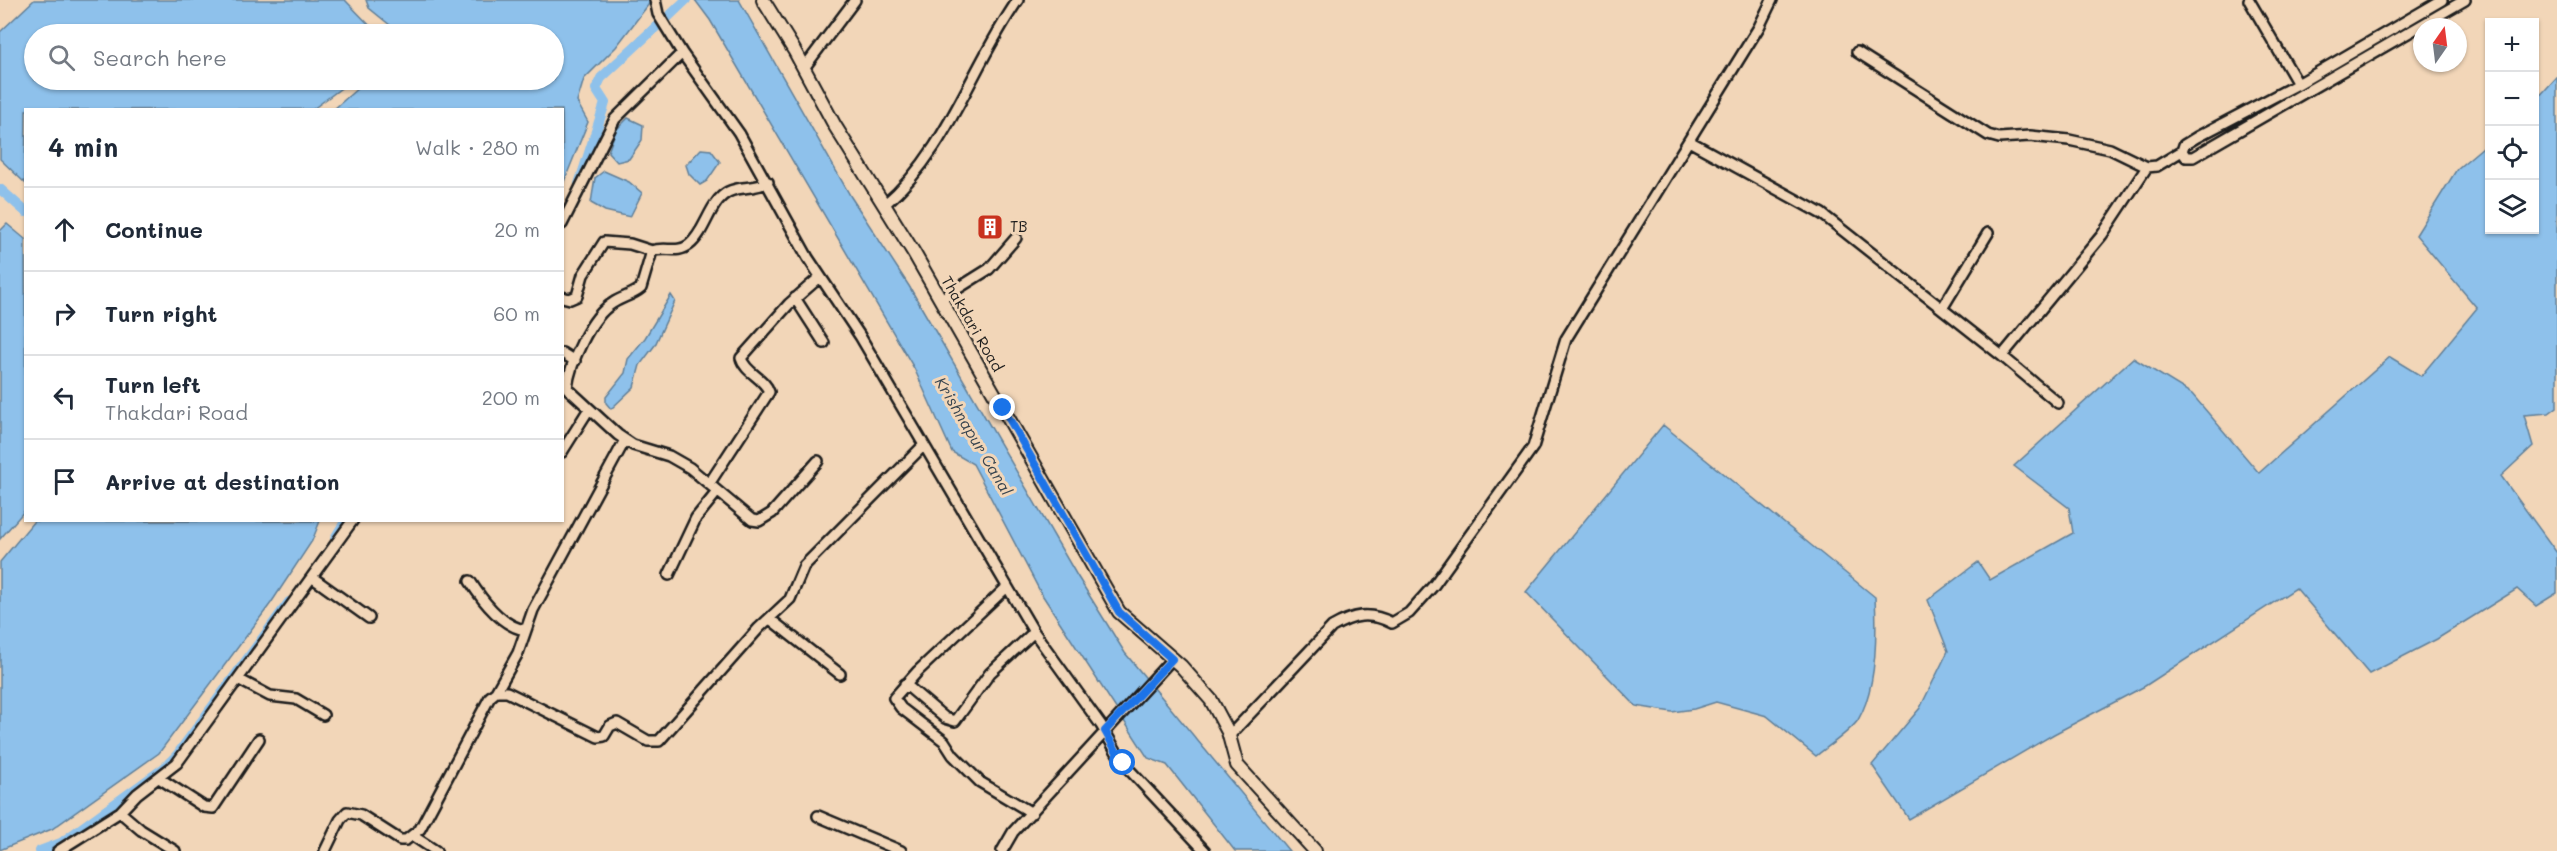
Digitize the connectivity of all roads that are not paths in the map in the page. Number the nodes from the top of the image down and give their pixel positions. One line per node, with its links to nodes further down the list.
1 (655, 0): 10 (street)
2 (763, 0): 11 (street, Thakdari Road)
3 (855, 0): 11 (street)
4 (1018, 0): 17 (street)
5 (1772, 0): 13 (street)
6 (2249, 0): 12 (street)
7 (2442, 0): 12 (street)
8 (2464, 0): 14 (street)
9 (1857, 52): 15 (street)
10 (682, 53): 16 (street); 18 (street)
11 (804, 68): 17 (street, Thakdari Road)
12 (2298, 84): 14 (street)
13 (1689, 141): 26 (street); 55 (street)
14 (2182, 151): 15 (street)
15 (2147, 167): 29 (street)
16 (768, 182): 21 (street); 22 (street)
17 (884, 205): 25 (street, Thakdari Road)
18 (564, 220)
19 (1988, 232): 26 (street)
20 (1016, 238): 25 (street)
21 (652, 251): 23 (street); 30 (street)
22 (820, 276): 24 (street); 34 (street)
23 (564, 298)
24 (795, 298): 27 (street); 37 (street)
25 (941, 299): 48 (street, Thakdari Road)
26 (1943, 307): 29 (street)
27 (824, 343)
28 (564, 354): 30 (street)
29 (2001, 356): 31 (street)
30 (575, 361): 32 (street)
31 (2058, 403)
32 (589, 409): 33 (street); 35 (street)
33 (625, 440): 37 (street); 46 (street)
34 (923, 446): 43 (street); 45 (street)
35 (564, 449)
36 (818, 461): 38 (street)
37 (709, 484): 38 (street)
38 (717, 492): 40 (street)
39 (352, 522): 41 (street)
40 (669, 575)
41 (313, 578): 44 (street); 50 (street)
42 (470, 581): 46 (street)
43 (1007, 586): 47 (street); 51 (street)
44 (369, 618)
45 (770, 619): 49 (street); 52 (street)
46 (526, 630): 52 (street)
47 (1034, 632): 51 (street); 54 (street)
48 (1172, 659): 54 (street); 55 (street, Thakdari Road)
49 (840, 674)
50 (238, 678): 53 (street); 57 (street)
51 (905, 684): 59 (street)
52 (496, 692): 61 (street)
53 (323, 715)
54 (1105, 731): 59 (street); 68 (street)
55 (1229, 736): 69 (street, Thakdari Road)
56 (259, 738): 57 (street)
57 (159, 778): 58 (street)
58 (120, 812): 62 (street); 63 (street)
59 (1032, 813): 67 (street)
60 (818, 816): 66 (street)
61 (413, 836): 64 (street); 65 (street)
62 (58, 851)
63 (175, 851)
64 (325, 851)
65 (436, 851)
66 (901, 851)
67 (1002, 851)
68 (1205, 851)
69 (1315, 851)

